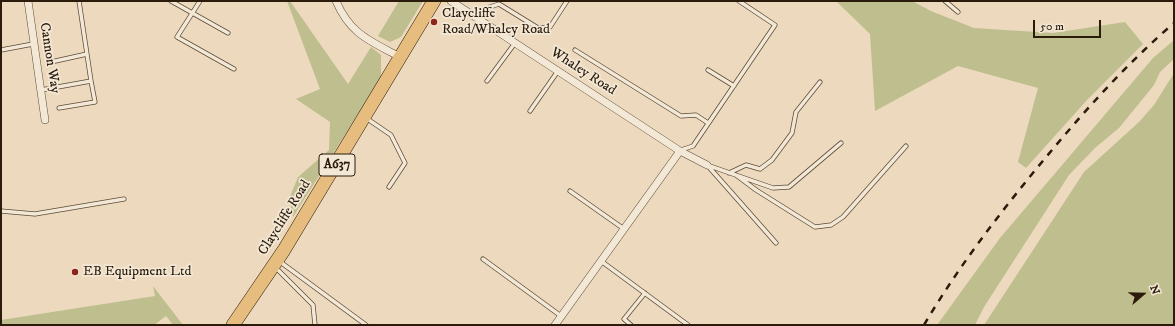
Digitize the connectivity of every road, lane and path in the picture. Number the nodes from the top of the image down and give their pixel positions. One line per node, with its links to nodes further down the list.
1 (28, 1): 16 (street, Cannon Way)
2 (78, 1): 19 (lane)
3 (171, 1): 12 (lane)
4 (200, 1): 12 (lane)
5 (336, 1): 20 (street)
6 (434, 1): 20 (highway, Claycliffe Road / A637)
7 (451, 1): 13 (street, Whaley Road)
8 (567, 1): 13 (lane)
9 (739, 1): 28 (lane)
10 (945, 1): 11 (lane)
11 (958, 12)
12 (192, 13): 14 (lane); 22 (lane)
13 (480, 20): 15 (street, Whaley Road)
14 (228, 33)
15 (515, 43): 24 (street, Whaley Road); 26 (lane)
16 (33, 44): 17 (lane); 29 (street, Cannon Way)
17 (1, 50)
18 (575, 50): 34 (lane)
19 (87, 54): 21 (lane); 25 (lane)
20 (400, 57): 32 (highway, Claycliffe Road / A637)
21 (51, 62)
22 (234, 69)
23 (708, 70): 28 (lane)
24 (558, 71): 31 (lane); 37 (street, Whaley Road)
25 (91, 81): 29 (lane); 30 (lane)
26 (487, 81)
27 (820, 82): 39 (lane)
28 (734, 86): 34 (lane)
29 (40, 90): 33 (street, Cannon Way)
30 (59, 108)
31 (530, 111)
32 (365, 117): 41 (lane); 49 (highway, Claycliffe Road / A637)
33 (45, 120)
34 (708, 123): 37 (lane)
35 (841, 144): 40 (lane)
36 (906, 146): 40 (lane)
37 (680, 151): 38 (street, Whaley Road); 45 (street)
38 (707, 165): 39 (lane); 46 (lane)
39 (729, 173): 40 (lane)
40 (736, 175)
41 (389, 187)
42 (570, 191): 45 (lane)
43 (124, 199): 44 (lane)
44 (1, 211)
45 (624, 229): 48 (street)
46 (776, 243)
47 (483, 259): 51 (lane)
48 (601, 261): 50 (lane); 51 (street)
49 (276, 263): 52 (highway, Claycliffe Road / A637); 53 (lane); 54 (lane)
50 (645, 294): 56 (lane); 57 (lane)
51 (562, 316): 55 (street)
52 (233, 325)
53 (315, 325)
54 (366, 325)
55 (555, 325)
56 (631, 325)
57 (688, 325)

